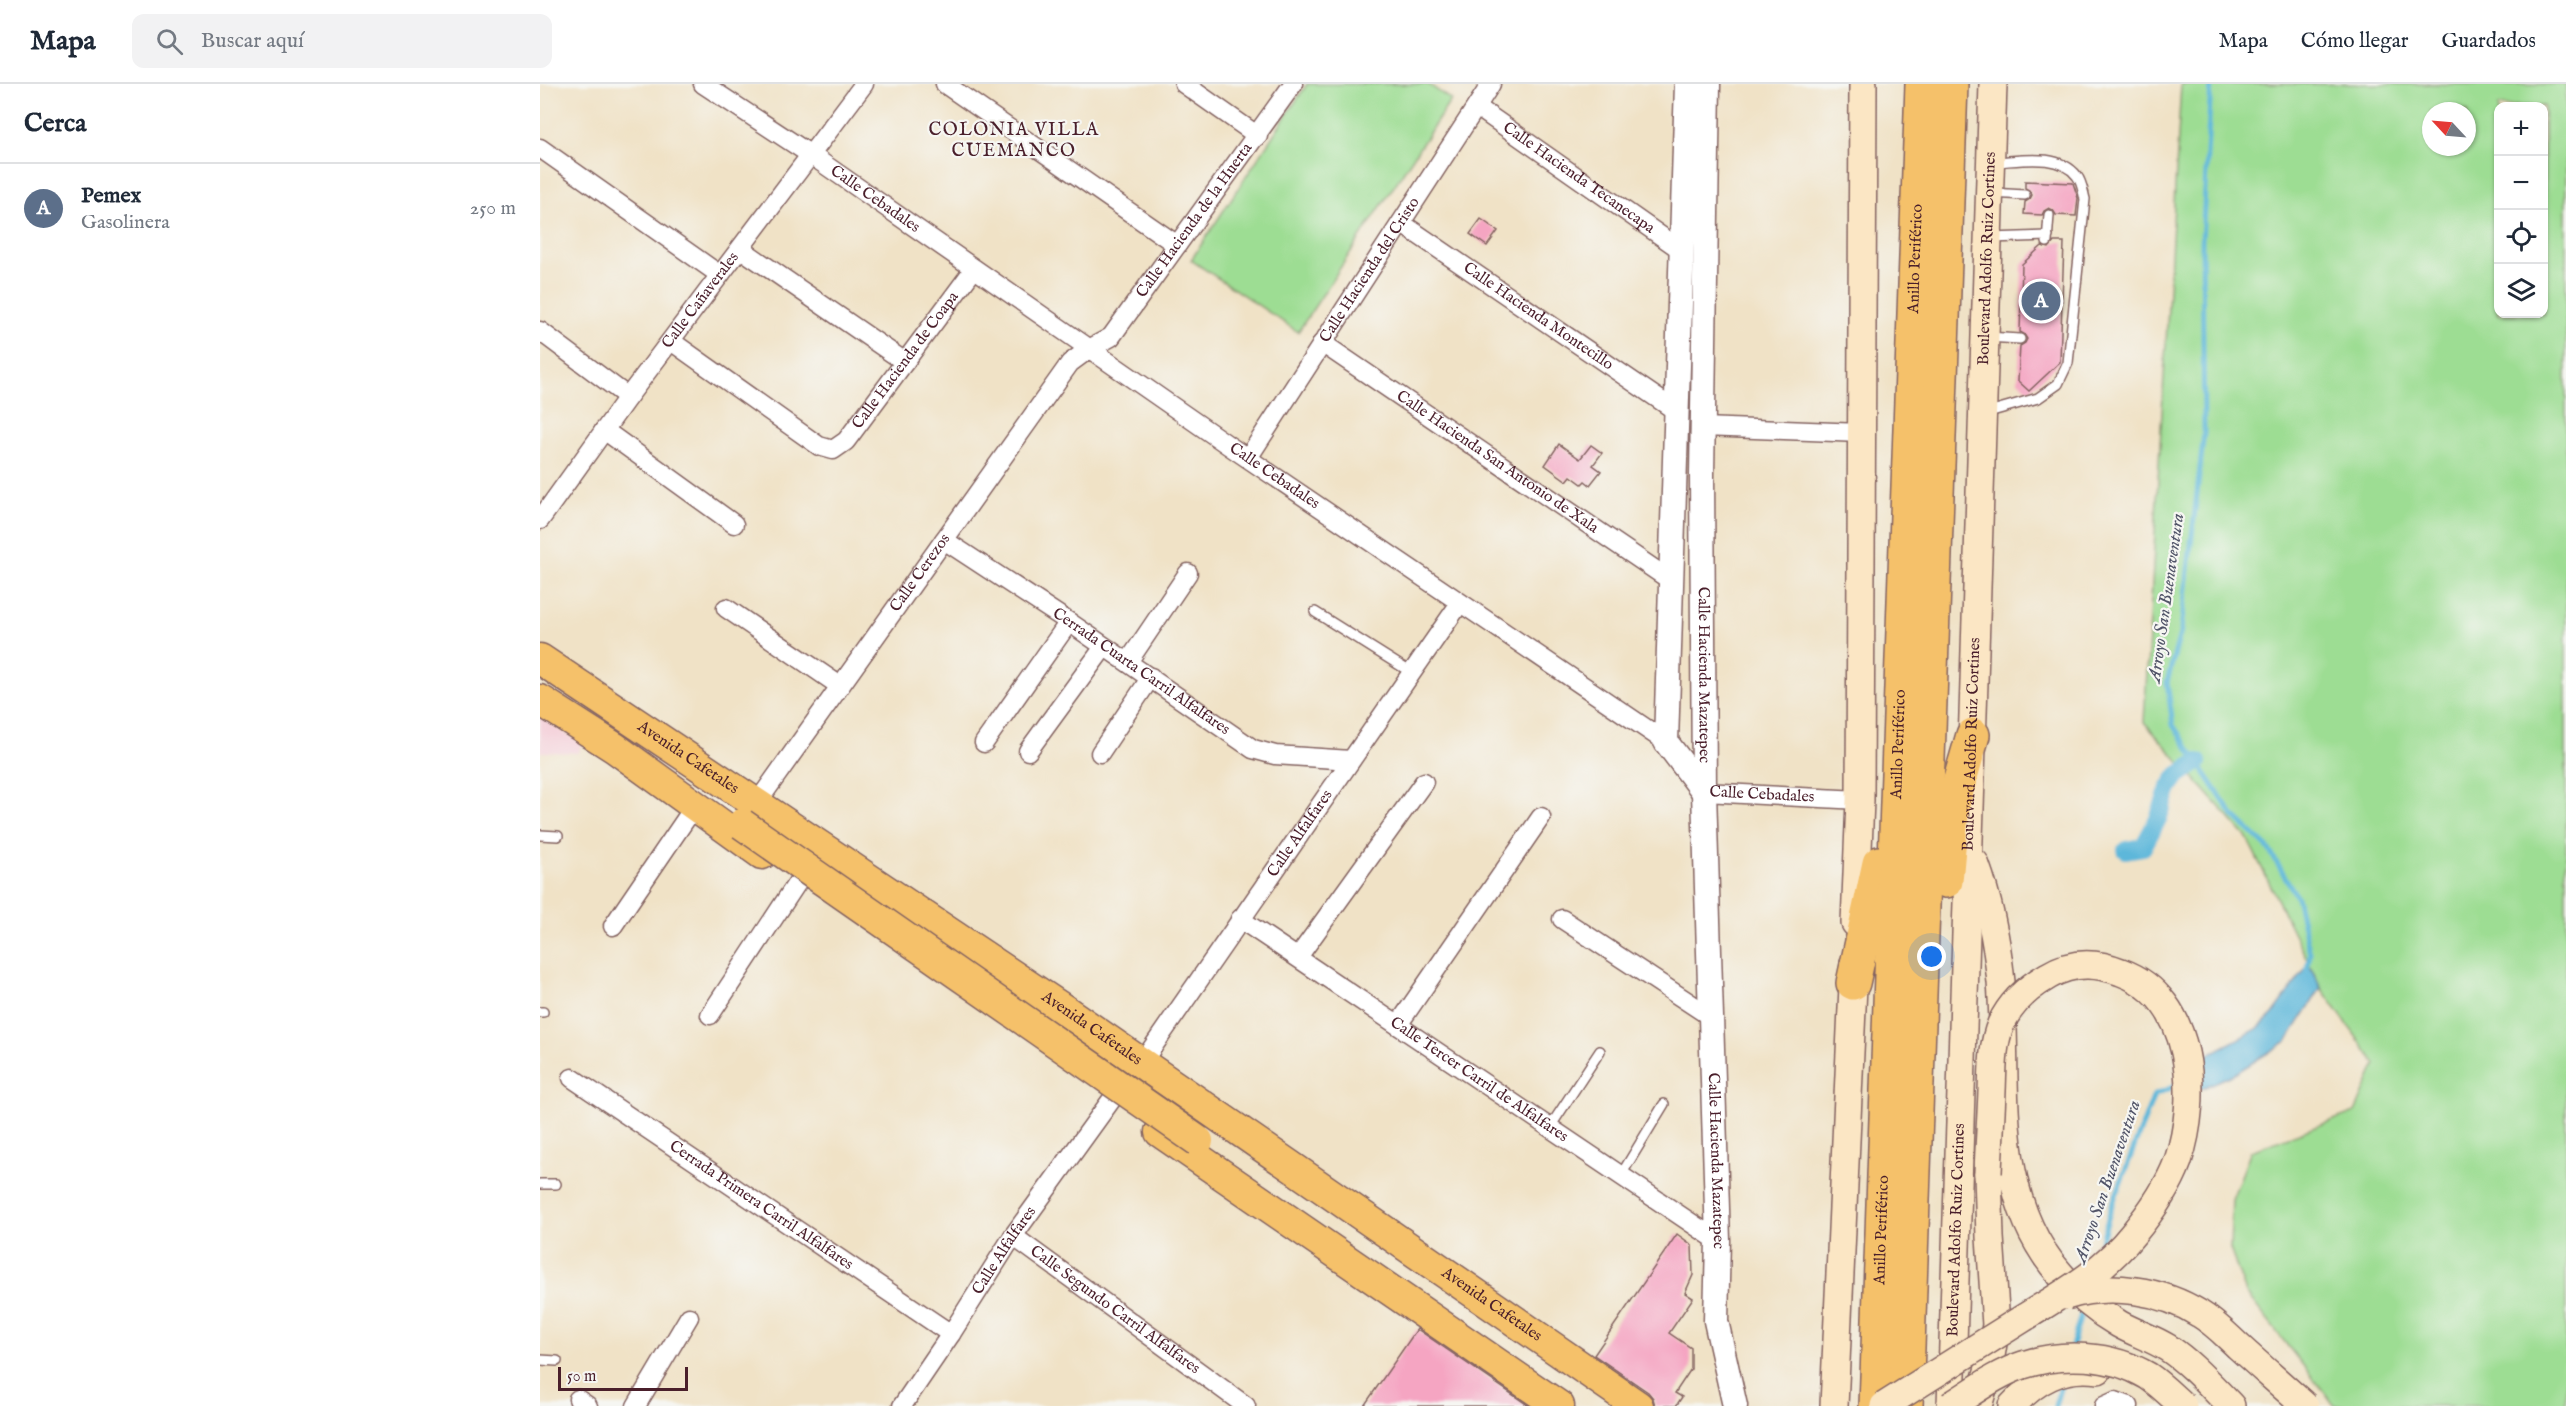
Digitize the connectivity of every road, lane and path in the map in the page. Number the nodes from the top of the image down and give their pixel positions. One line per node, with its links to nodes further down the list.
1 (703, 84): 16 (street, Calle Cebadales)
2 (864, 84): 16 (street, Calle Cañaverales)
3 (945, 84): 24 (street)
4 (1184, 84): 14 (street)
5 (1293, 84): 14 (street, Calle Hacienda de la Huerta)
6 (1491, 84): 13 (street, Calle Hacienda del Cristo)
7 (1687, 84): 18 (street, Calle Hacienda Mazatepec)
8 (1708, 84): 18 (street, Calle Hacienda Mazatepec)
9 (1863, 84): 41 (main road)
10 (1922, 84): 68 (highway, Anillo Periférico)
11 (1951, 84): 85 (highway, Anillo Periférico)
12 (1993, 84): 17 (main road, Boulevard Adolfo Ruiz Cortines)
13 (1477, 107): 22 (street, Calle Hacienda del Cristo); 26 (street, Calle Hacienda Tecanecapa)
14 (1258, 136): 24 (street, Calle Hacienda de la Huerta)
15 (540, 148): 28 (street)
16 (811, 155): 25 (street, Calle Cañaverales); 27 (street, Calle Cebadales)
17 (1990, 162): 19 (main road, Boulevard Adolfo Ruiz Cortines); 38 (lane)
18 (1695, 165): 26 (street, Calle Hacienda Mazatepec); 39 (street, Calle Hacienda Mazatepec)
19 (1990, 192): 20 (lane); 23 (main road, Boulevard Adolfo Ruiz Cortines)
20 (2025, 195)
21 (2049, 215): 23 (lane)
22 (1401, 223): 33 (street, Calle Hacienda del Cristo); 37 (street, Calle Hacienda Montecillo)
23 (1988, 238): 30 (main road, Boulevard Adolfo Ruiz Cortines)
24 (1177, 245): 34 (street, Calle Hacienda de la Huerta)
25 (741, 249): 28 (street, Calle Cañaverales); 35 (street)
26 (1681, 250): 37 (street, Calle Hacienda Mazatepec)
27 (974, 268): 34 (street, Calle Cebadales); 35 (street, Calle Hacienda de Coapa)
28 (720, 275): 32 (street, Calle Cañaverales)
29 (540, 331): 36 (street)
30 (1985, 337): 31 (lane); 38 (main road, Boulevard Adolfo Ruiz Cortines)
31 (2020, 339)
32 (671, 341): 35 (street, Calle Hacienda de Coapa); 36 (street, Calle Cañaverales)
33 (1322, 343): 42 (street, Calle Hacienda del Cristo); 49 (street, Calle Hacienda San Antonio de Xala)
34 (1089, 349): 42 (street, Calle Cebadales); 47 (street, Calle Cerezos)
35 (904, 362)
36 (628, 397): 40 (street, Calle Cañaverales)
37 (1676, 411): 44 (street, Calle Hacienda Mazatepec)
38 (1983, 413): 61 (main road, Boulevard Adolfo Ruiz Cortines)
39 (1703, 427): 41 (street); 43 (street, Calle Hacienda Mazatepec)
40 (604, 430): 45 (street, Calle Cañaverales); 46 (street)
41 (1861, 433): 70 (main road)
42 (1248, 458): 50 (street, Calle Cebadales)
43 (1702, 475): 44 (street); 69 (street, Calle Hacienda Mazatepec)
44 (1674, 476): 49 (street, Calle Hacienda Mazatepec)
45 (540, 520)
46 (734, 524)
47 (944, 540): 53 (street, Cerrada Cuarta Carril Alfalfares); 59 (street, Calle Cerezos)
48 (1188, 573): 56 (street)
49 (1670, 580): 62 (street, Calle Hacienda Mazatepec)
50 (1460, 603): 57 (street, Calle Alfalfares); 62 (street, Calle Cebadales)
51 (726, 608): 59 (street)
52 (1315, 612): 57 (lane)
53 (1069, 622): 54 (street, Cerrada Cuarta Carril Alfalfares); 63 (street)
54 (1104, 647): 56 (street, Cerrada Cuarta Carril Alfalfares); 64 (street)
55 (540, 659): 72 (main road, Avenida Cafetales)
56 (1128, 662): 58 (street, Cerrada Cuarta Carril Alfalfares)
57 (1412, 673): 66 (street, Calle Alfalfares)
58 (1151, 677): 65 (street); 66 (street, Cerrada Cuarta Carril Alfalfares)
59 (840, 687): 72 (street, Calle Cerezos)
60 (541, 701): 71 (main road, Avenida Cafetales); 72 (main road)
61 (1973, 735): 76 (main road, Boulevard Adolfo Ruiz Cortines); 85 (highway)
62 (1666, 742): 69 (street, Calle Cebadales)
63 (984, 743)
64 (1028, 751)
65 (1100, 753)
66 (1351, 760): 78 (street, Calle Alfalfares)
67 (1424, 782): 81 (street)
68 (1897, 785): 82 (highway); 115 (highway, Anillo Periférico)
69 (1704, 792): 70 (street, Calle Cebadales); 86 (street, Calle Hacienda Mazatepec)
70 (1860, 800): 82 (main road)
71 (694, 807): 77 (main road, Avenida Cafetales); 80 (street)
72 (750, 813): 83 (main road, Avenida Cafetales); 111 (main road, bridge)
73 (1541, 817): 87 (street)
74 (540, 835): 75 (lane)
75 (558, 836)
76 (1970, 848): 118 (main road, Boulevard Adolfo Ruiz Cortines); 125 (main road, bridge)
77 (799, 880): 84 (street); 88 (main road, Avenida Cafetales)
78 (1240, 919): 81 (street, Calle Tercer Carril de Alfalfares); 90 (street, Calle Alfalfares)
79 (1562, 919): 86 (street)
80 (613, 926)
81 (1298, 957): 87 (street, Calle Tercer Carril de Alfalfares)
82 (1853, 983): 106 (main road)
83 (1066, 1011): 88 (main road); 90 (main road, Avenida Cafetales)
84 (710, 1015)
85 (1920, 1015): 117 (highway, Anillo Periférico)
86 (1711, 1017): 100 (street, Calle Hacienda Mazatepec)
87 (1398, 1025): 95 (street, Calle Tercer Carril de Alfalfares)
88 (1036, 1046): 93 (main road, Avenida Cafetales)
89 (1600, 1051): 95 (lane)
90 (1141, 1064): 92 (main road, Avenida Cafetales)
91 (572, 1078): 103 (street, Cerrada Primera Carril Alfalfares)
92 (1169, 1084): 112 (main road); 113 (main road, Avenida Cafetales)
93 (1112, 1099): 99 (street, Calle Alfalfares); 110 (main road, Avenida Cafetales)
94 (1664, 1104): 96 (lane)
95 (1550, 1127): 96 (street, Calle Tercer Carril de Alfalfares)
96 (1621, 1175): 100 (street, Calle Tercer Carril de Alfalfares)
97 (540, 1184): 98 (lane)
98 (556, 1184)
99 (1013, 1236): 103 (street, Calle Alfalfares); 109 (street, Calle Segundo Carril Alfalfares)
100 (1718, 1240): 114 (street, Calle Hacienda Mazatepec)
101 (2048, 1302): 116 (main road, bridge); 119 (main road, bridge); 126 (main road, bridge)
102 (689, 1317): 107 (street)
103 (951, 1334): 108 (street, Calle Alfalfares)
104 (540, 1360): 105 (lane)
105 (557, 1360)
106 (1833, 1405)
107 (636, 1406)
108 (902, 1406)
109 (1246, 1406)
110 (1559, 1406)
111 (1576, 1406)
112 (1620, 1406)
113 (1638, 1406)
114 (1735, 1406)
115 (1876, 1406)
116 (1884, 1406)
117 (1906, 1406)
118 (1951, 1406): 124 (main road, bridge)
119 (1978, 1406)
120 (2012, 1406): 123 (main road)
121 (2104, 1406): 122 (street)
122 (2129, 1406)
123 (2166, 1406)
124 (2183, 1406)
125 (2231, 1406)
126 (2305, 1406)

